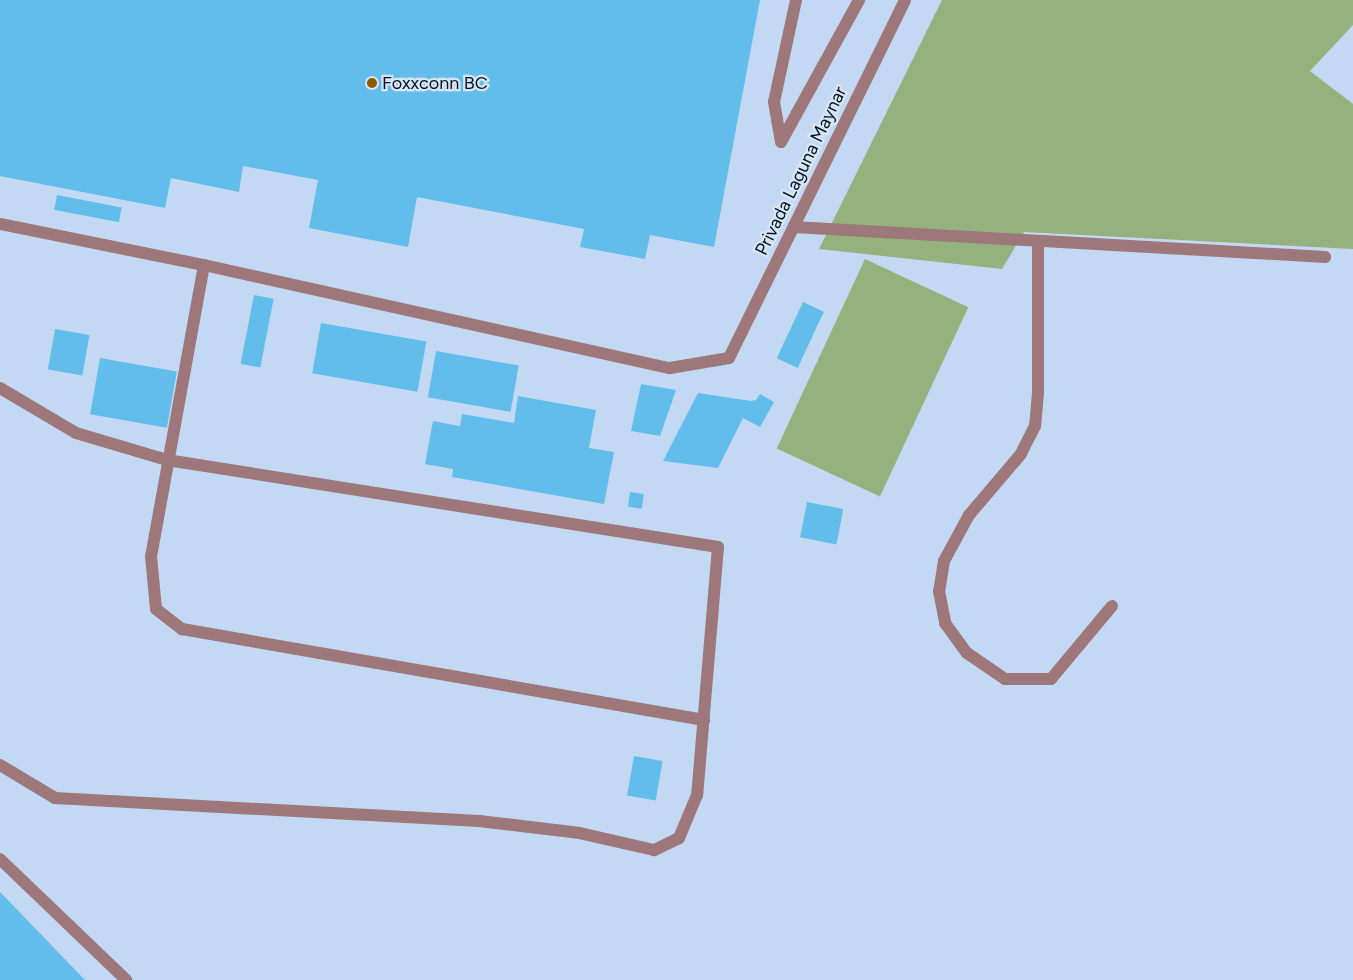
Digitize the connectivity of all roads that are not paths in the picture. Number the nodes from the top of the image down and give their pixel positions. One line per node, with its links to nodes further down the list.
1 (796, 0): 2 (lane)
2 (859, 0)
3 (905, 0): 5 (lane, Privada Laguna Maynar)
4 (0, 224): 8 (lane)
5 (794, 227): 6 (lane); 8 (lane, Privada Laguna Maynar)
6 (1038, 243): 7 (lane); 11 (lane)
7 (1326, 257)
8 (204, 265): 10 (lane)
9 (0, 388): 10 (lane)
10 (167, 460): 12 (lane); 12 (lane)
11 (1112, 606)
12 (704, 720): 13 (lane)
13 (0, 765)
14 (0, 859): 15 (lane)
15 (126, 980)

